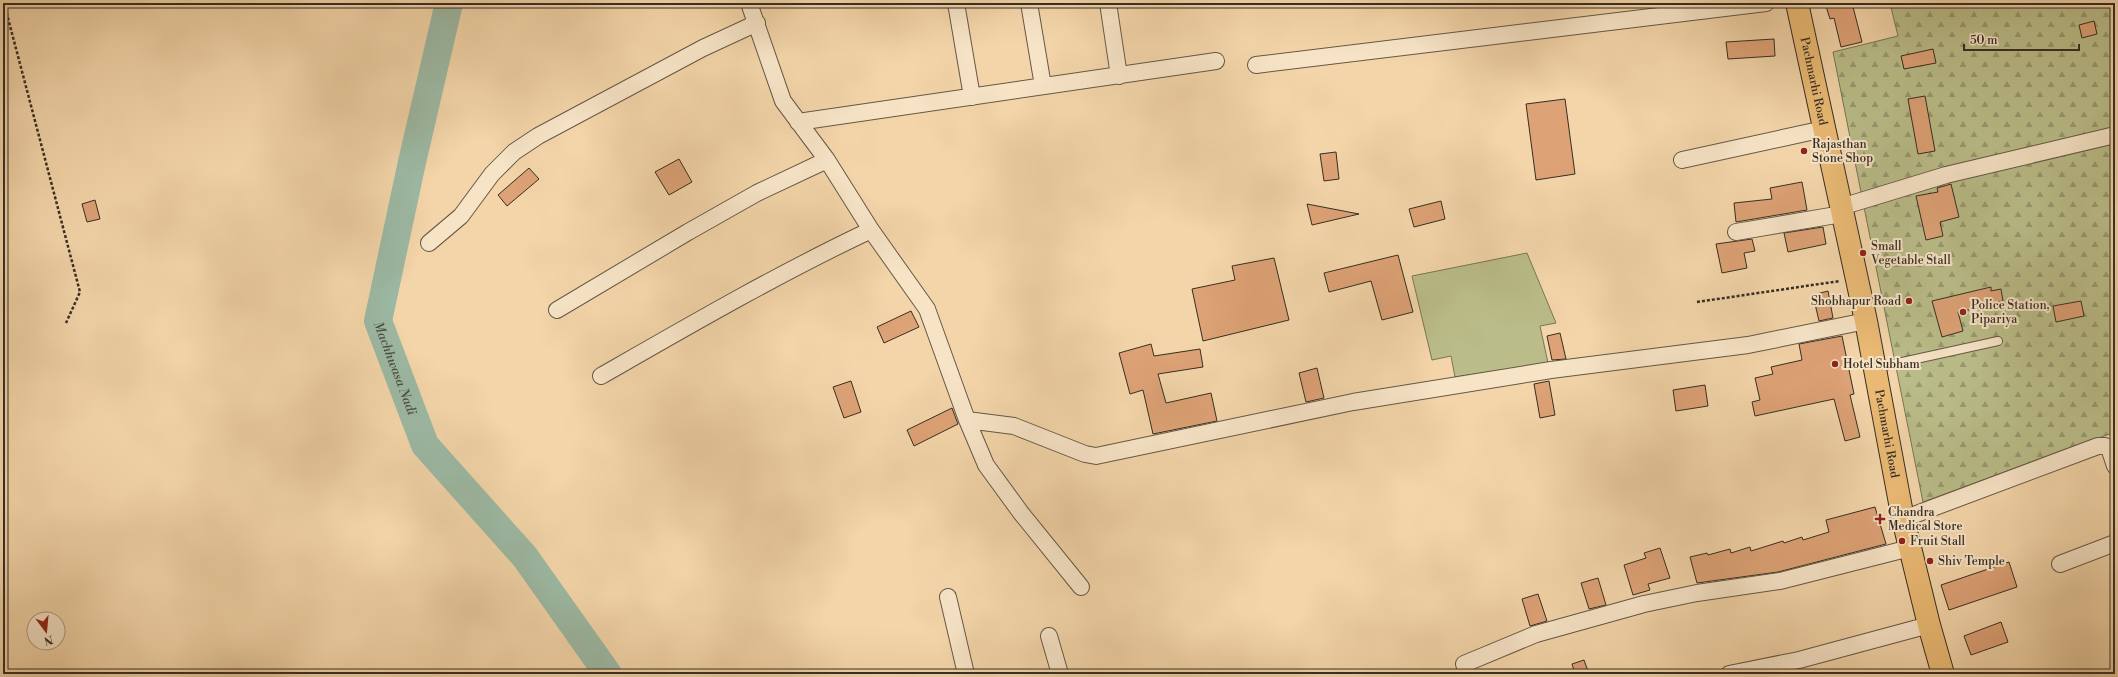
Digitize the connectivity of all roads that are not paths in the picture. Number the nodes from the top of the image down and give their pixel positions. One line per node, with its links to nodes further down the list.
1 (749, 3): 7 (street)
2 (956, 3): 12 (street)
3 (1029, 3): 11 (street)
4 (1108, 3): 10 (street)
5 (1766, 3): 9 (street)
6 (1797, 3): 14 (main road, Pachmarhi Road)
7 (757, 23): 13 (street); 21 (street)
8 (1216, 61): 10 (street)
9 (1256, 65)
10 (1119, 76): 11 (street)
11 (1043, 86): 12 (street)
12 (972, 96): 13 (street)
13 (798, 122): 16 (street)
14 (1824, 129): 17 (street); 18 (main road, Pachmarhi Road)
15 (2115, 135): 18 (street)
16 (827, 160): 19 (street); 22 (street)
17 (1682, 160)
18 (1842, 210): 20 (street); 23 (main road, Pachmarhi Road)
19 (871, 230): 26 (street); 27 (street)
20 (1736, 232)
21 (429, 243)
22 (557, 310)
23 (1866, 321): 25 (main road, Pachmarhi Road); 27 (street)
24 (1998, 341): 25 (lane)
25 (1874, 368): 30 (main road, Pachmarhi Road)
26 (601, 376)
27 (968, 420): 34 (street)
28 (2110, 444): 29 (street); 30 (street)
29 (2115, 466)
30 (1903, 519): 32 (main road, Pachmarhi Road)
31 (2115, 543): 33 (street)
32 (1910, 548): 36 (main road, Pachmarhi Road); 40 (street)
33 (2060, 564)
34 (1081, 587)
35 (948, 597): 38 (street)
36 (1929, 626): 41 (street); 42 (main road, Pachmarhi Road)
37 (1049, 636): 39 (street)
38 (966, 674)
39 (1060, 674)
40 (1468, 674)
41 (1729, 674)
42 (1943, 674)

